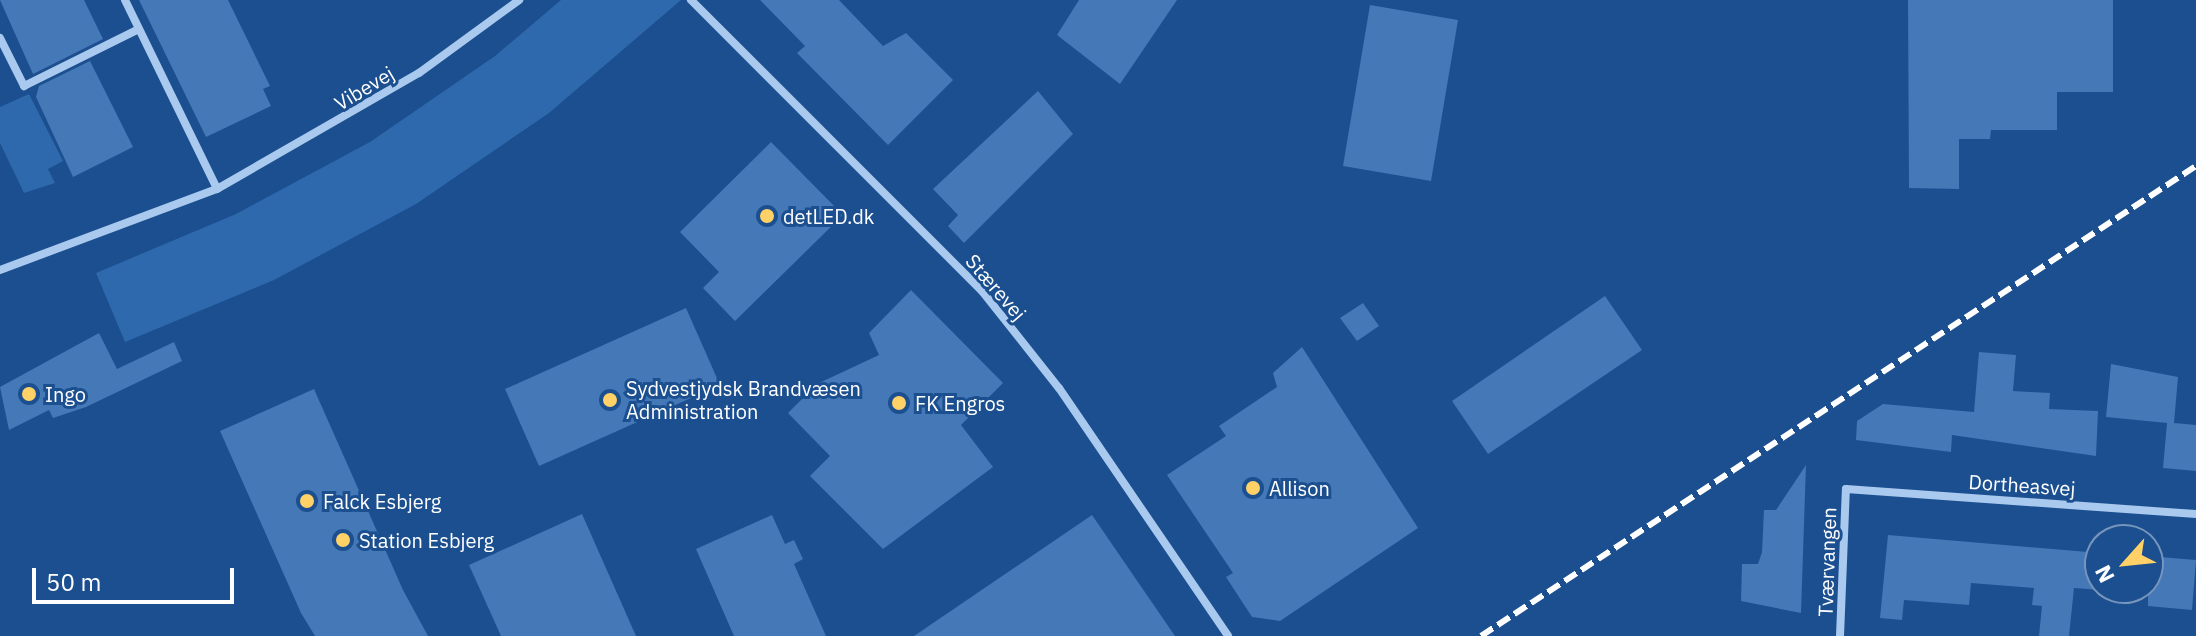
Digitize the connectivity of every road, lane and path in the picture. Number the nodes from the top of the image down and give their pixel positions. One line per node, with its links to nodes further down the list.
1 (125, 0): 4 (street)
2 (519, 0): 6 (street, Vibevej)
3 (691, 0): 10 (street, Stærevej)
4 (139, 29): 5 (street); 6 (street)
5 (0, 38)
6 (217, 189): 7 (street, Vibevej)
7 (0, 270)
8 (1846, 489): 9 (street, Dortheasvej); 11 (street, Tværvangen)
9 (2196, 514)
10 (1228, 636)
11 (1840, 636)

